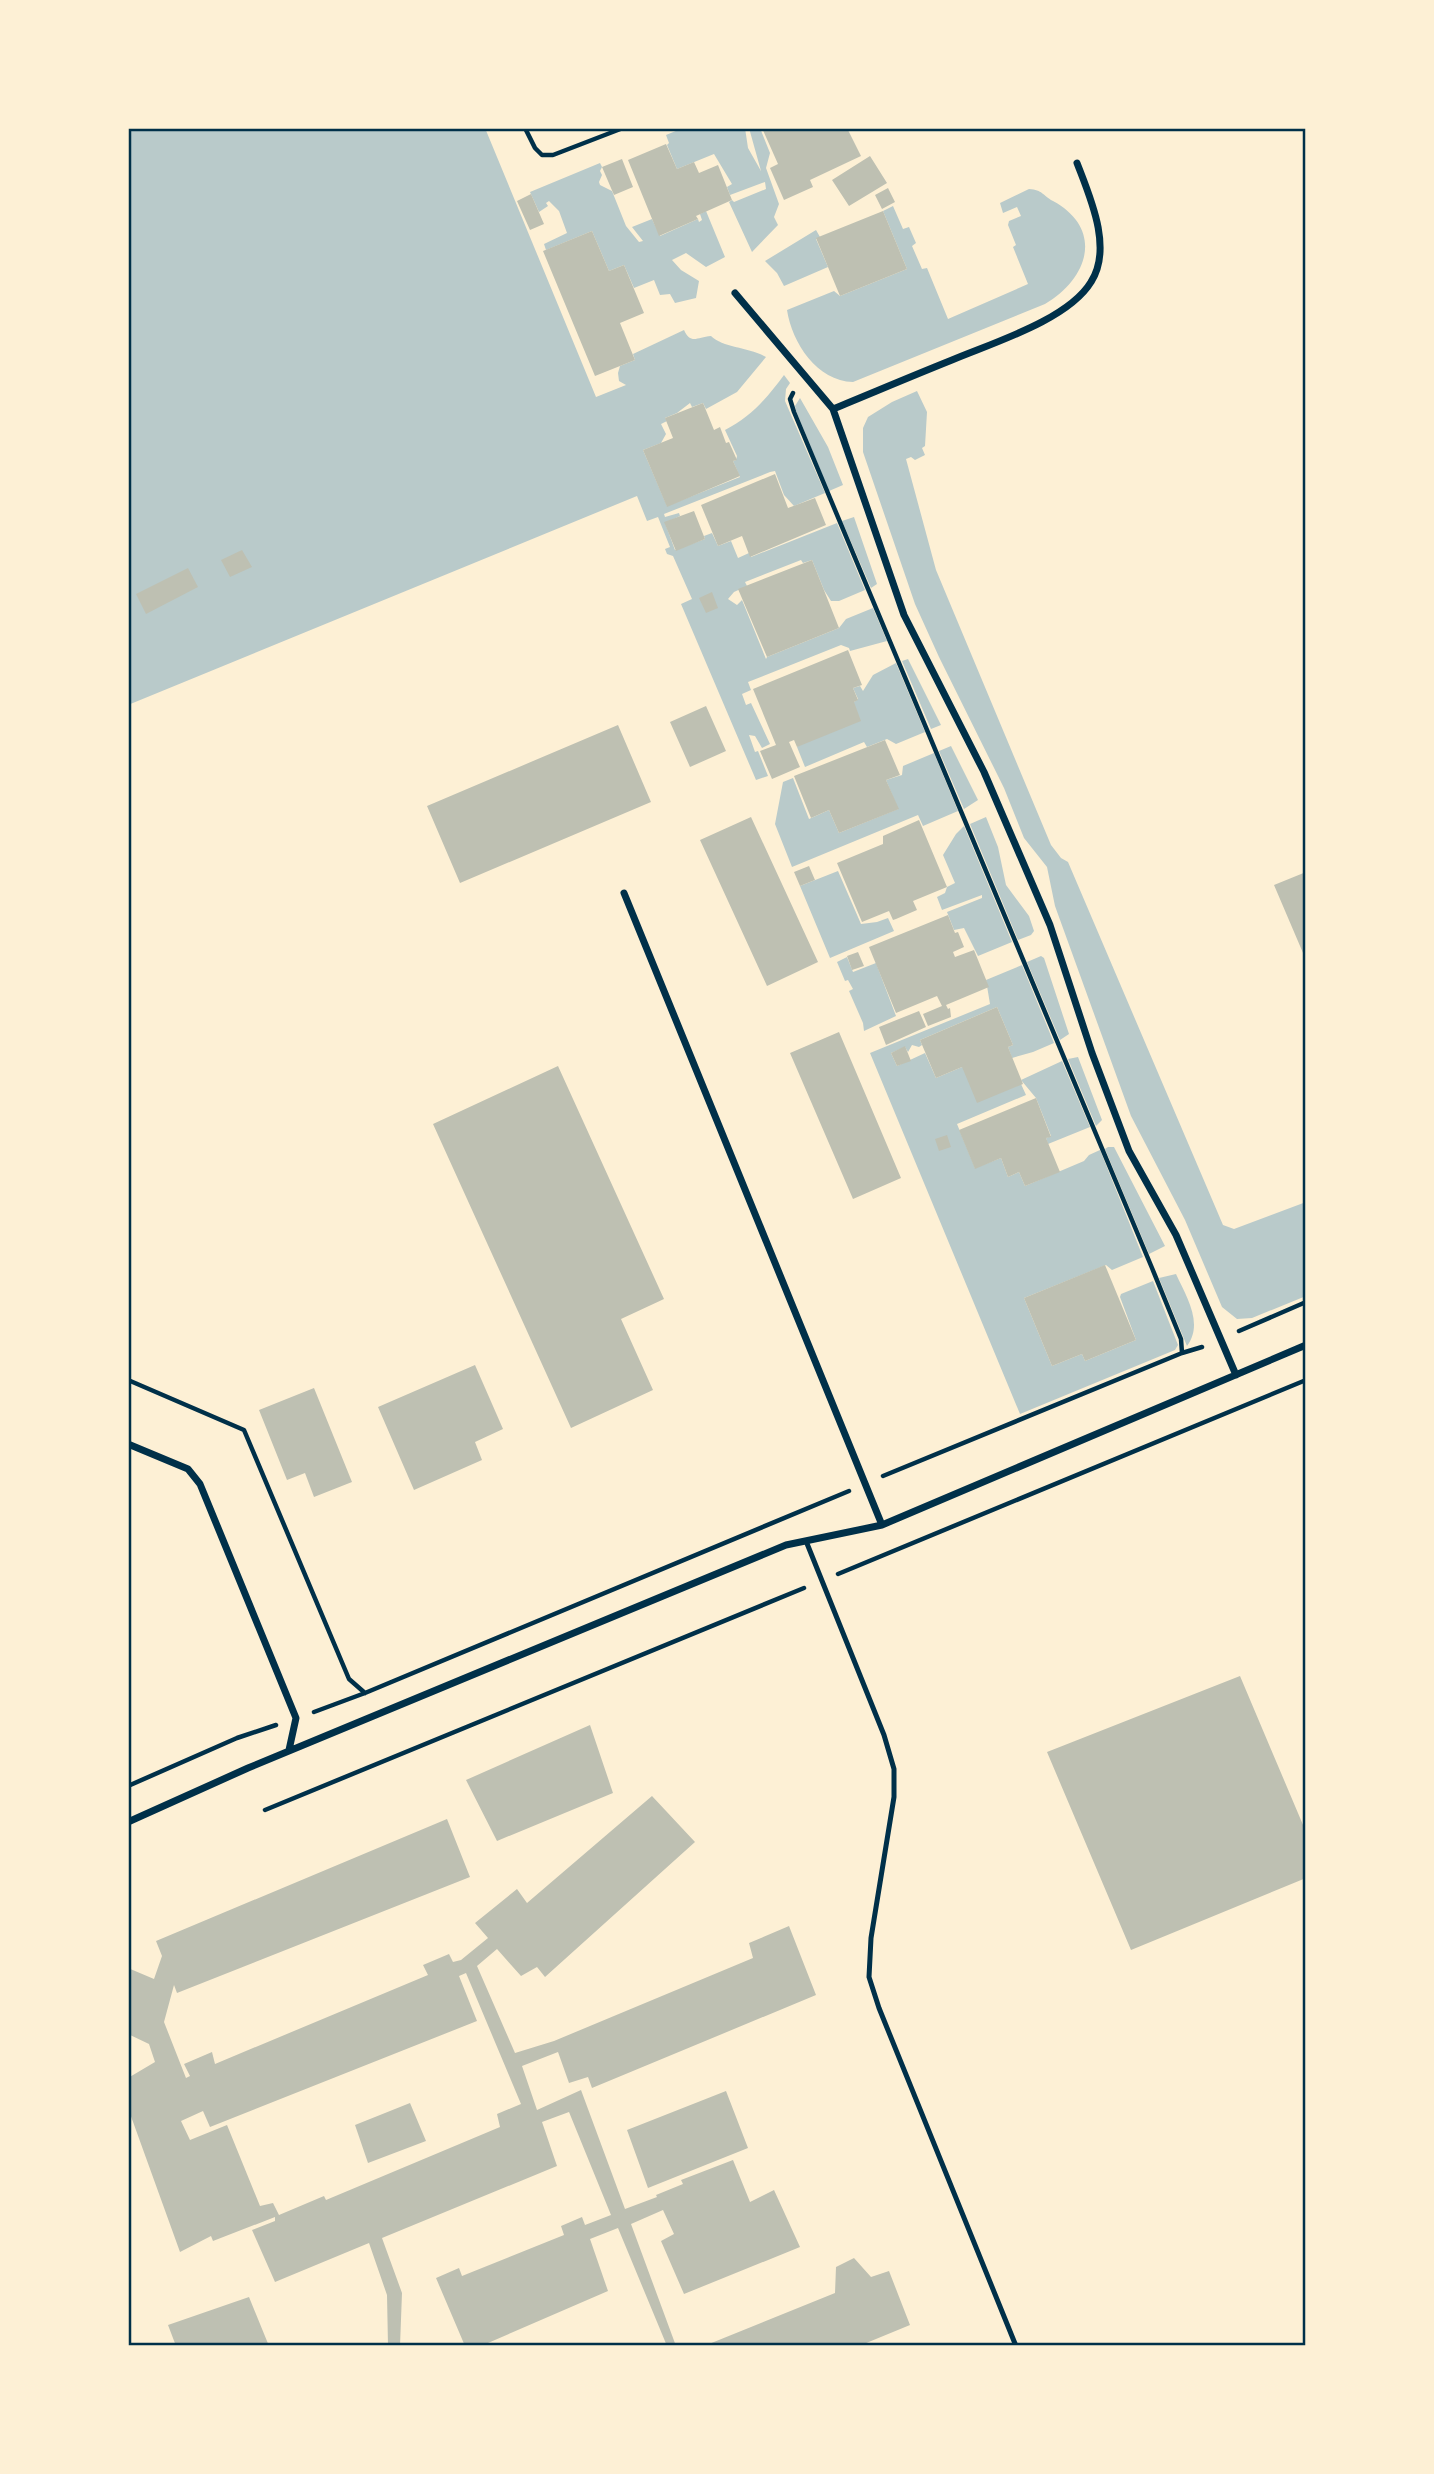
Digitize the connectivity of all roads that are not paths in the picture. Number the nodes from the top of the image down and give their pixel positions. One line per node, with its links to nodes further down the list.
1 (1077, 163): 3 (street)
2 (735, 293): 3 (street)
3 (833, 409): 6 (street)
4 (624, 893): 8 (street)
5 (1306, 1345): 6 (street)
6 (1236, 1375): 8 (street)
7 (128, 1444): 10 (street)
8 (882, 1525): 9 (street)
9 (806, 1541): 10 (street); 12 (lane)
10 (289, 1751): 11 (street)
11 (128, 1822)
12 (1016, 2346)

